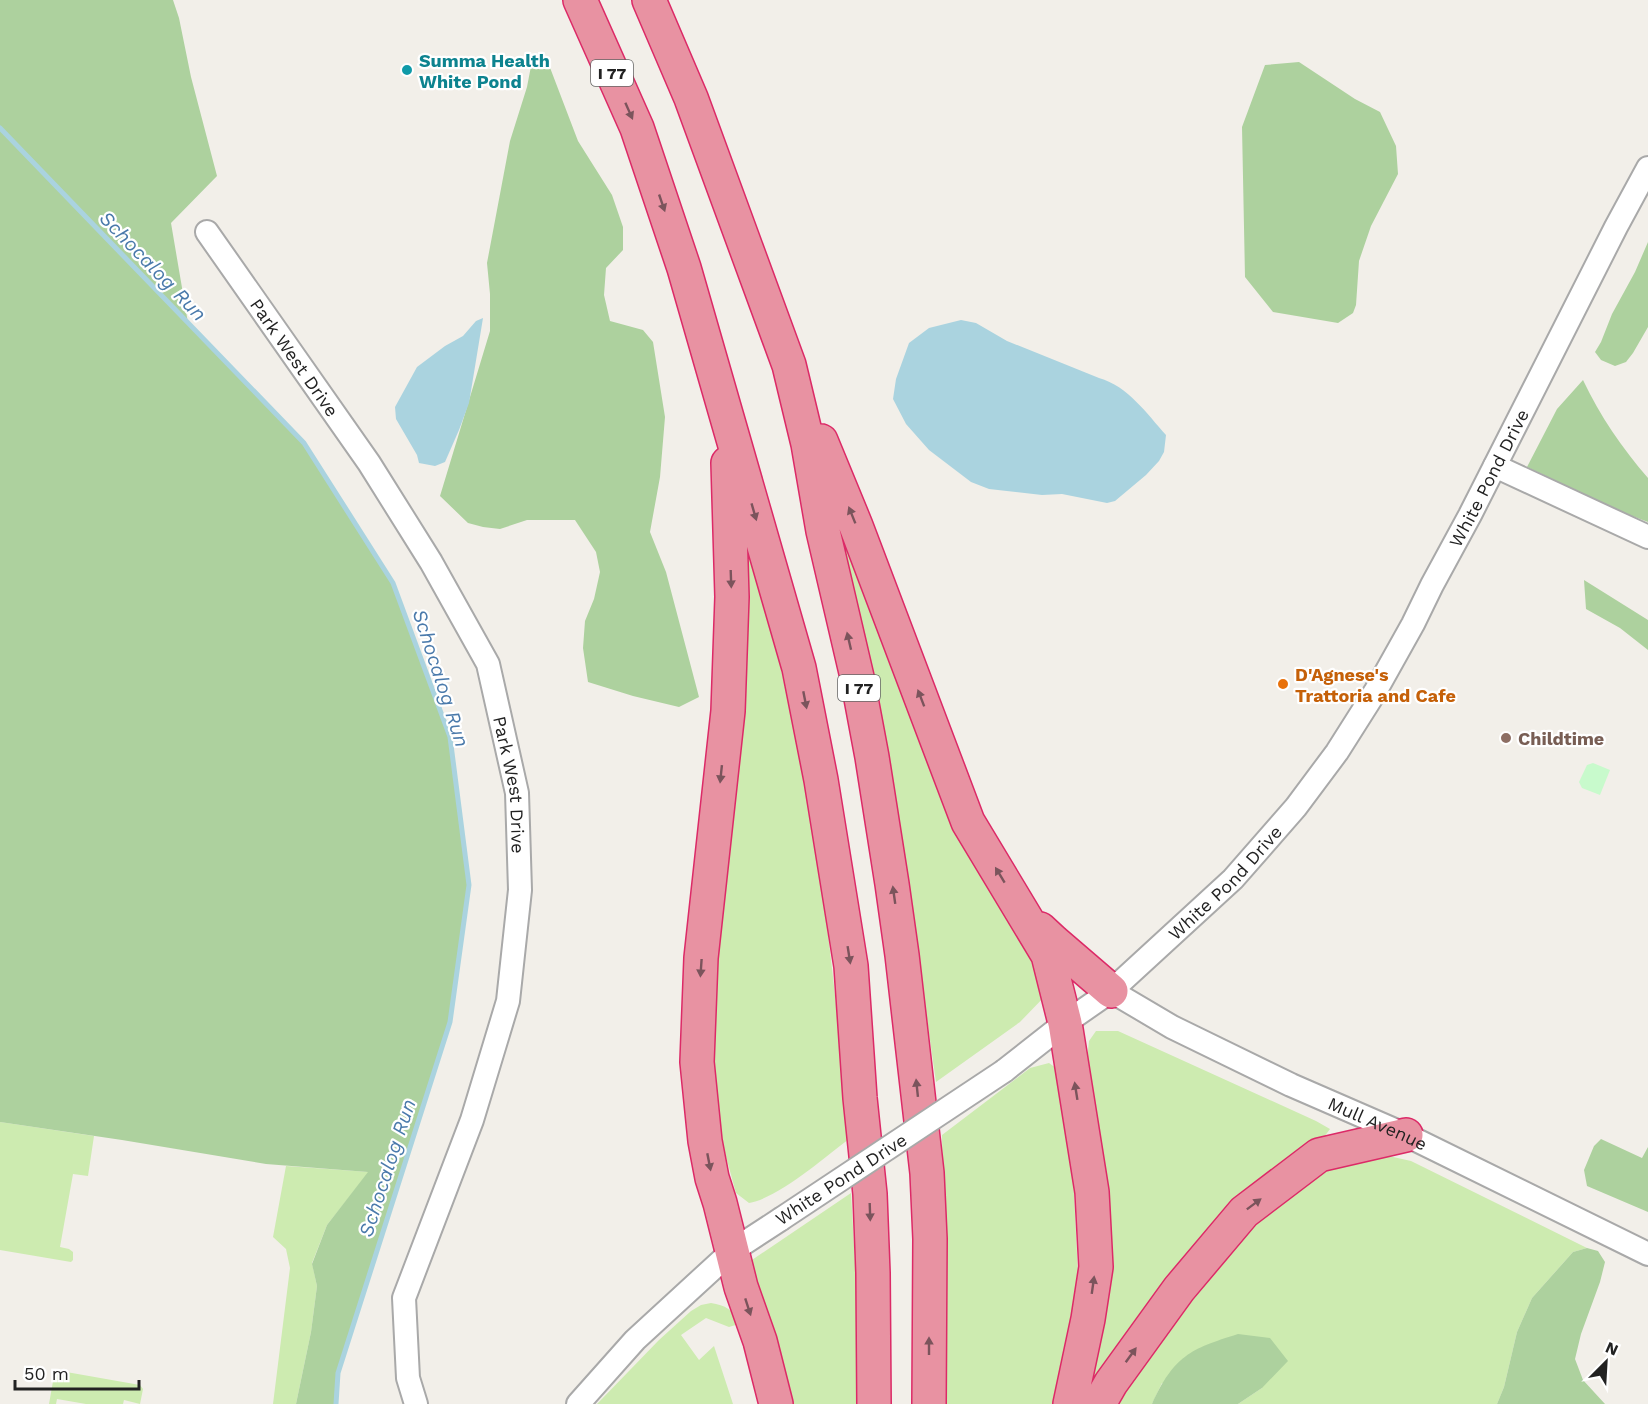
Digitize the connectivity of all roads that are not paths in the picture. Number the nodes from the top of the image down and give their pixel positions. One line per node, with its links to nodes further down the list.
1 (580, 0): 6 (highway, I 77, one-way to 6)
2 (649, 0): 5 (highway, I 77)
3 (1648, 168): 7 (street, White Pond Drive)
4 (207, 232): 15 (street, Park West Drive)
5 (789, 365): 9 (highway, one-way to 5); 19 (highway, I 77, one-way to 5)
6 (726, 416): 13 (highway, one-way to 13); 18 (highway, I 77, one-way to 18)
7 (1495, 466): 8 (street); 10 (street, White Pond Drive)
8 (1648, 537)
9 (1020, 907): 10 (highway); 11 (highway)
10 (1111, 991): 11 (street, White Pond Drive); 12 (street, Mull Avenue)
11 (1065, 1023): 13 (street, White Pond Drive, bridge); 20 (highway, one-way to 11)
12 (1406, 1135): 14 (street, Mull Avenue); 21 (highway, one-way to 12)
13 (732, 1251): 16 (street, White Pond Drive); 17 (highway, one-way to 17)
14 (1648, 1254)
15 (416, 1404)
16 (578, 1404)
17 (776, 1404)
18 (874, 1404)
19 (929, 1404)
20 (1071, 1404)
21 (1099, 1404)

